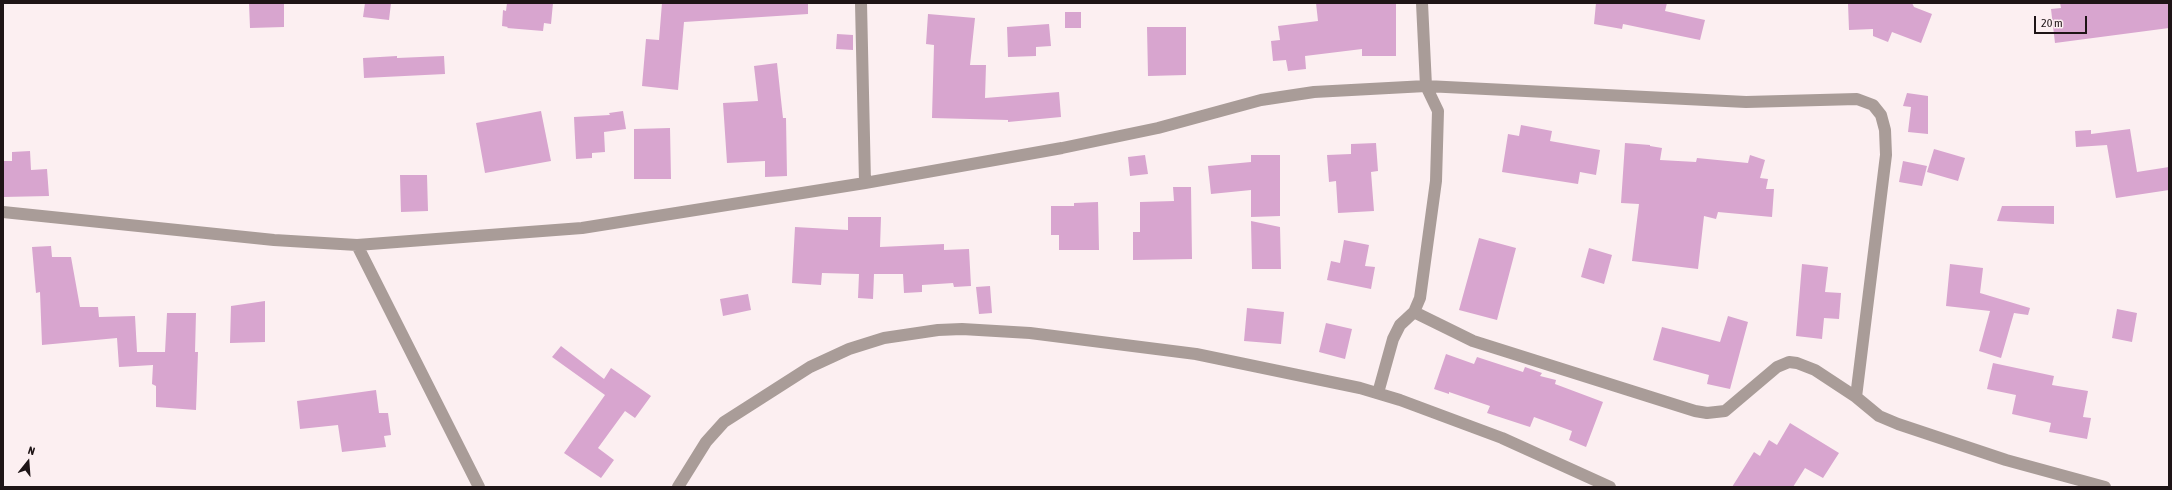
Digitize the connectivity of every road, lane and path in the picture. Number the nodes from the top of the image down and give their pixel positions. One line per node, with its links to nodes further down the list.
1 (861, 3): 4 (street)
2 (1422, 3): 3 (street)
3 (1426, 86): 4 (street); 7 (street); 9 (street)
4 (865, 183): 6 (street)
5 (3, 212): 6 (street)
6 (357, 245): 10 (street)
7 (1414, 312): 8 (street); 9 (street)
8 (1378, 393): 11 (street); 12 (street)
9 (1856, 397): 13 (street)
10 (479, 487)
11 (678, 487)
12 (1610, 487)
13 (2105, 487)

